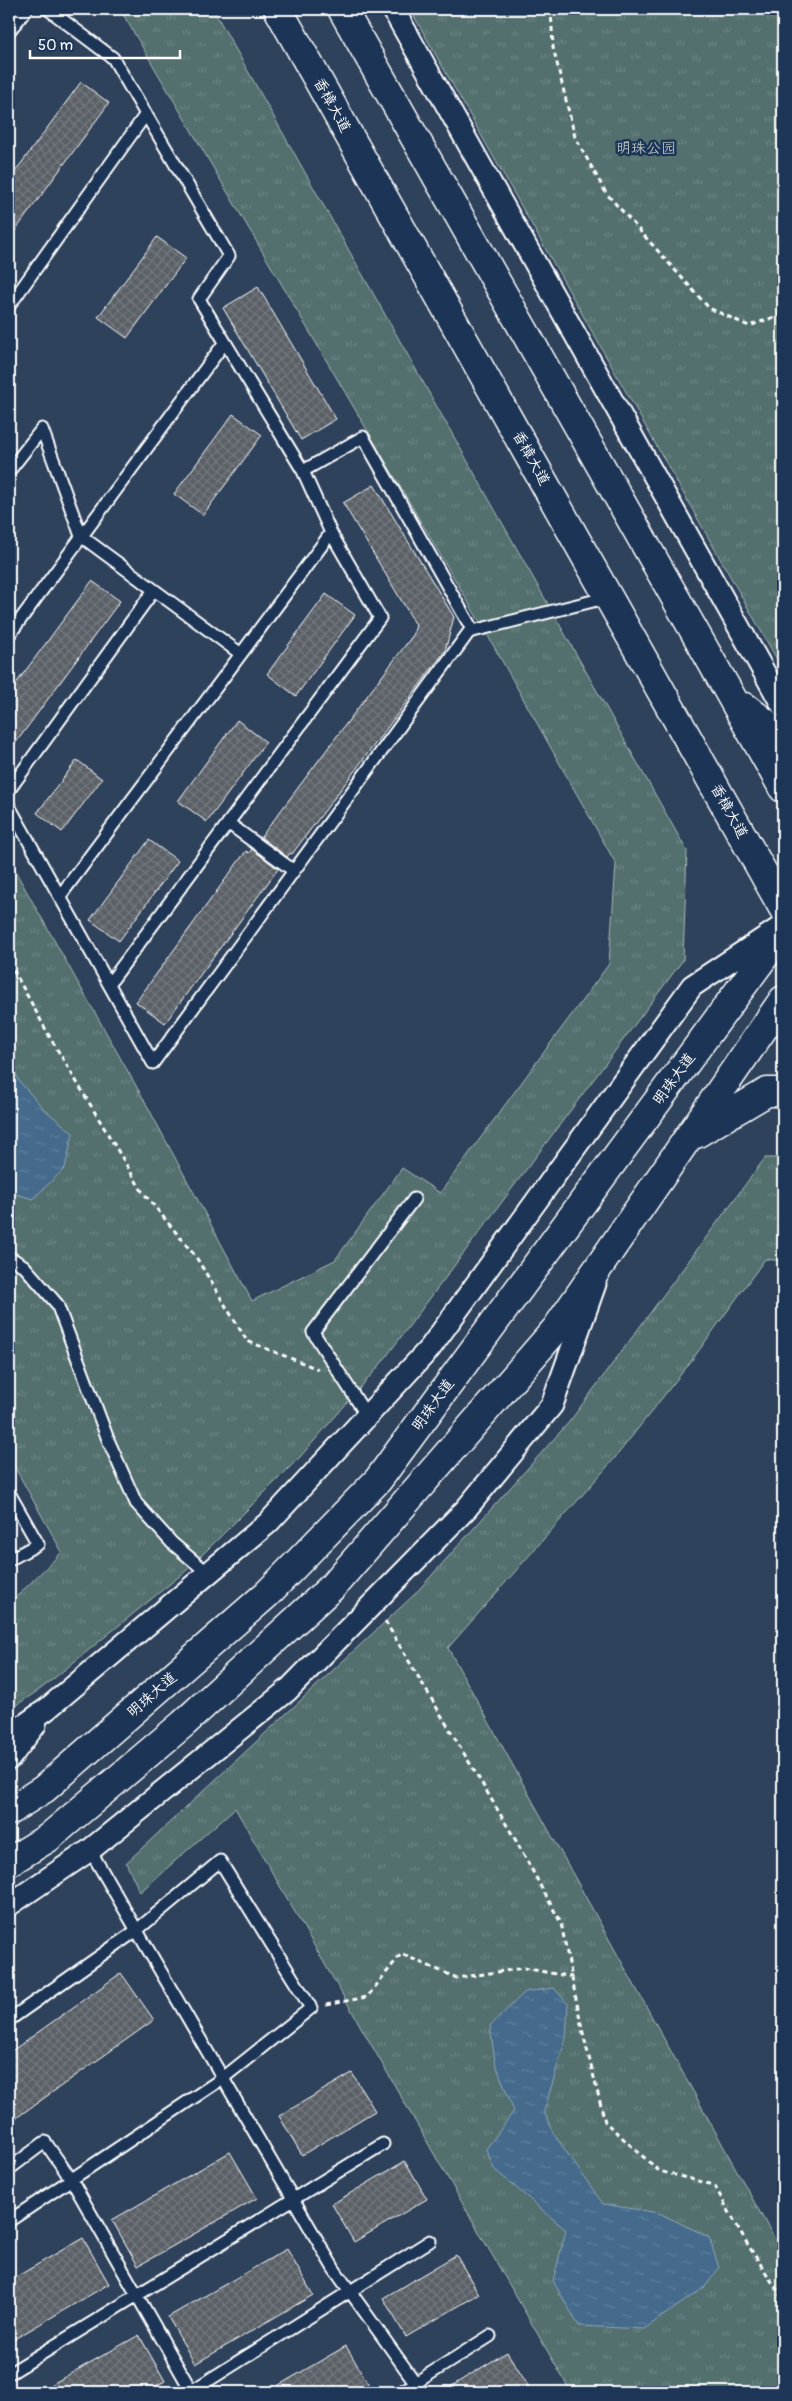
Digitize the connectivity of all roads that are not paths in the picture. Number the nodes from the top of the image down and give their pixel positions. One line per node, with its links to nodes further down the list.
1 (27, 9): 6 (lane)
2 (48, 9): 7 (lane)
3 (278, 9): 15 (main road, 香樟大道)
4 (342, 9): 19 (main road)
5 (393, 9): 20 (street)
6 (9, 31)
7 (146, 114): 8 (lane); 9 (lane)
8 (9, 306)
9 (225, 342): 11 (lane); 13 (lane)
10 (9, 471): 13 (lane)
11 (303, 471): 12 (lane); 16 (lane)
12 (331, 533): 18 (lane); 25 (lane)
13 (81, 536): 14 (lane); 17 (lane)
14 (154, 590): 18 (lane); 23 (lane)
15 (609, 597): 16 (lane); 28 (main road, 香樟大道)
16 (473, 631): 26 (lane)
17 (9, 635)
18 (242, 654): 27 (lane)
19 (733, 698): 21 (main road); 22 (main road)
20 (783, 706)
21 (783, 737)
22 (783, 788)
23 (9, 790)
24 (9, 806): 27 (lane)
25 (228, 824): 26 (lane); 31 (lane)
26 (294, 871): 31 (lane)
27 (60, 896): 31 (lane)
28 (783, 908)
29 (783, 926): 38 (street)
30 (783, 931): 45 (main road, 明珠大道)
31 (109, 984)
32 (783, 1000): 34 (main road)
33 (783, 1092): 34 (main road)
34 (688, 1138): 37 (main road)
35 (414, 1199): 38 (lane)
36 (9, 1257): 41 (lane)
37 (603, 1260): 46 (street); 47 (main road)
38 (367, 1416): 41 (street)
39 (9, 1493): 40 (lane)
40 (9, 1560)
41 (209, 1574): 42 (street)
42 (47, 1709): 43 (street); 44 (street)
43 (9, 1736)
44 (9, 1759)
45 (9, 1810)
46 (90, 1850): 48 (street); 51 (lane)
47 (9, 1862)
48 (66, 1866): 49 (street); 50 (street)
49 (9, 1886)
50 (9, 1904)
51 (137, 1930): 52 (lane); 53 (lane); 53 (lane)
52 (9, 2020)
53 (223, 2078): 56 (lane); 57 (lane)
54 (383, 2144): 57 (lane)
55 (9, 2169): 56 (lane)
56 (71, 2180): 58 (lane); 61 (lane)
57 (294, 2199): 60 (lane); 61 (lane)
58 (9, 2221)
59 (430, 2241): 60 (lane)
60 (350, 2291): 64 (lane); 65 (lane)
61 (137, 2295): 63 (lane); 65 (lane)
62 (490, 2336): 64 (lane)
63 (12, 2372)
64 (418, 2388): 66 (lane)
65 (191, 2392)
66 (401, 2392)

